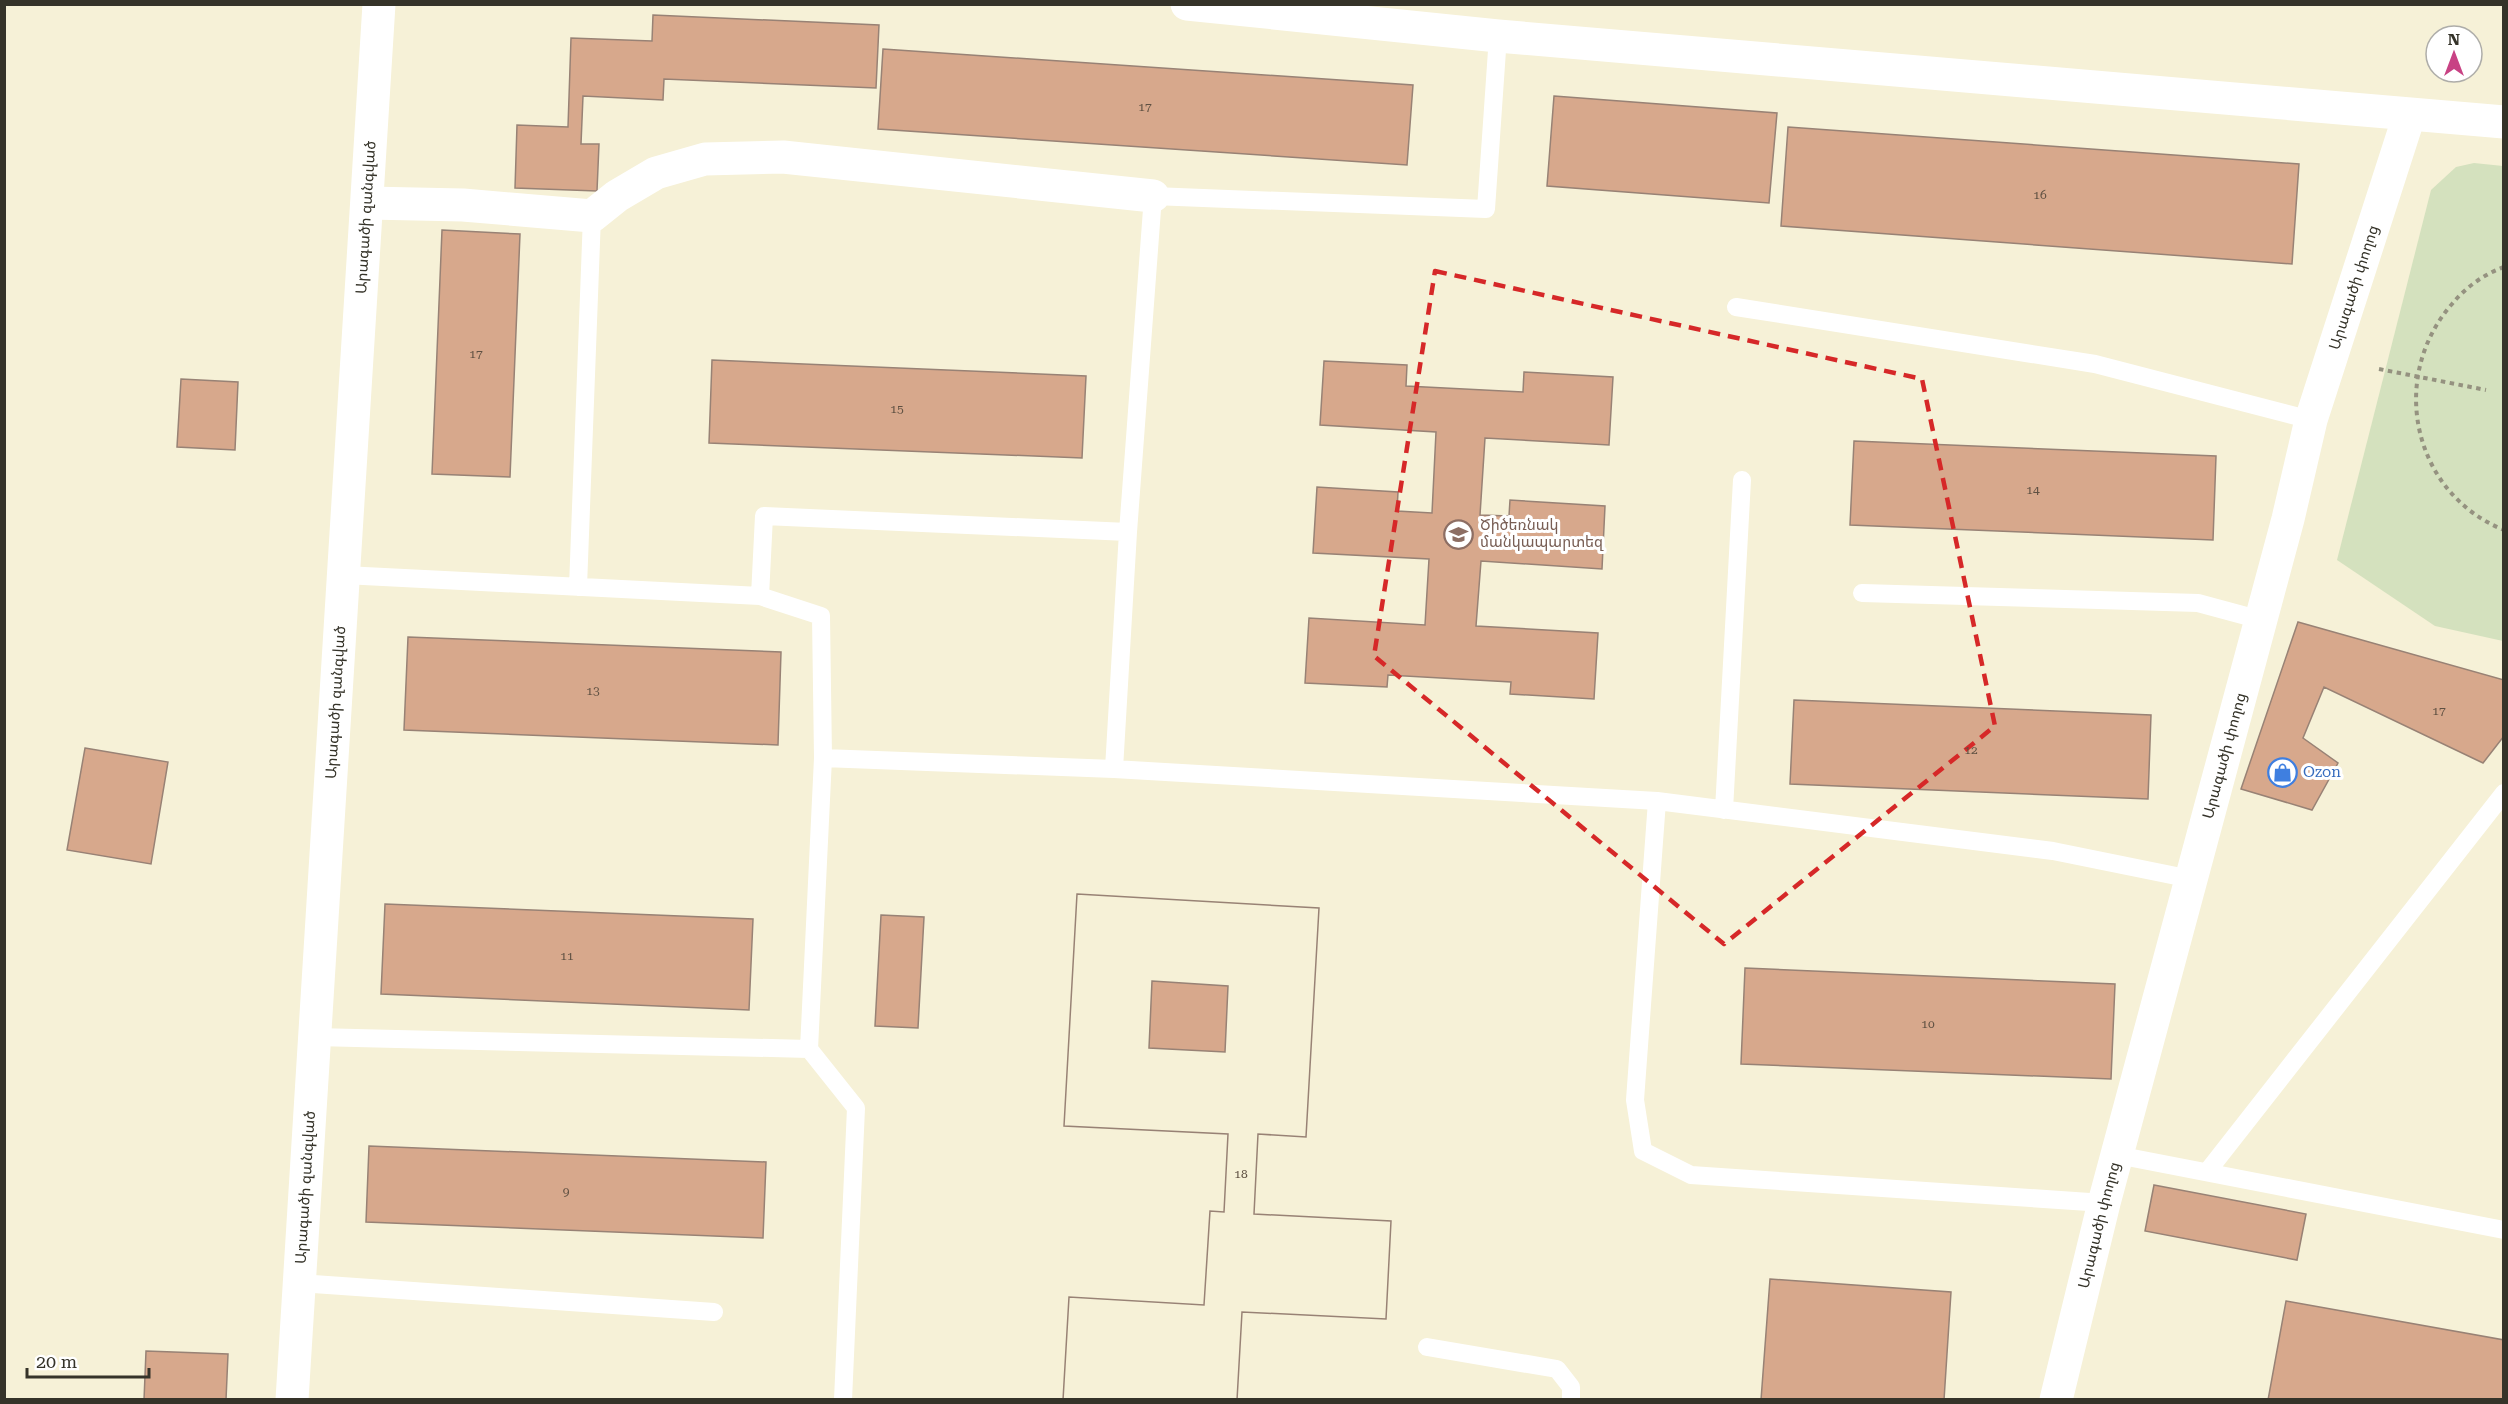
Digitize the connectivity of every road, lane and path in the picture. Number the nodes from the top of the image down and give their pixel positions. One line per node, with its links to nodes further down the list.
1 (379, 4): 7 (street, Արագածի զանգված)
2 (1187, 4): 3 (street)
3 (1498, 36): 4 (street); 6 (lane)
4 (2409, 116): 5 (street); 14 (street, Արագածի փողոց)
5 (2504, 122)
6 (1153, 196): 8 (street); 17 (lane)
7 (368, 203): 8 (street); 18 (street, Արագածի զանգված)
8 (592, 216): 19 (lane)
9 (2504, 267): 12 (path)
10 (1736, 307): 14 (lane)
11 (2379, 369): 12 (path)
12 (2416, 376): 13 (path); 16 (path)
13 (2486, 390)
14 (2311, 420): 22 (street, Արագածի փողոց)
15 (1742, 480): 27 (lane)
16 (2504, 530)
17 (1128, 532): 21 (lane); 24 (lane)
18 (344, 575): 19 (lane); 29 (street, Արագածի զանգված)
19 (578, 587): 21 (lane)
20 (1862, 592): 22 (lane)
21 (760, 596): 23 (lane)
22 (2261, 620): 28 (street, Արագածի փողոց)
23 (823, 758): 24 (lane); 30 (lane)
24 (1114, 769): 26 (lane)
25 (2504, 793): 32 (lane)
26 (1657, 801): 27 (lane); 33 (lane)
27 (1724, 810): 28 (lane)
28 (2191, 879): 31 (street, Արագածի փողոց)
29 (315, 1037): 30 (lane); 35 (street, Արագածի զանգված)
30 (809, 1049): 39 (lane)
31 (2117, 1155): 32 (lane); 33 (street, Արագածի փողոց)
32 (2207, 1172): 34 (lane)
33 (2104, 1203): 41 (street, Արագածի փողոց)
34 (2504, 1230)
35 (299, 1283): 36 (lane); 38 (street, Արագածի զանգված)
36 (714, 1312)
37 (1427, 1347): 40 (lane)
38 (292, 1400)
39 (843, 1400)
40 (1571, 1400)
41 (2056, 1400)

